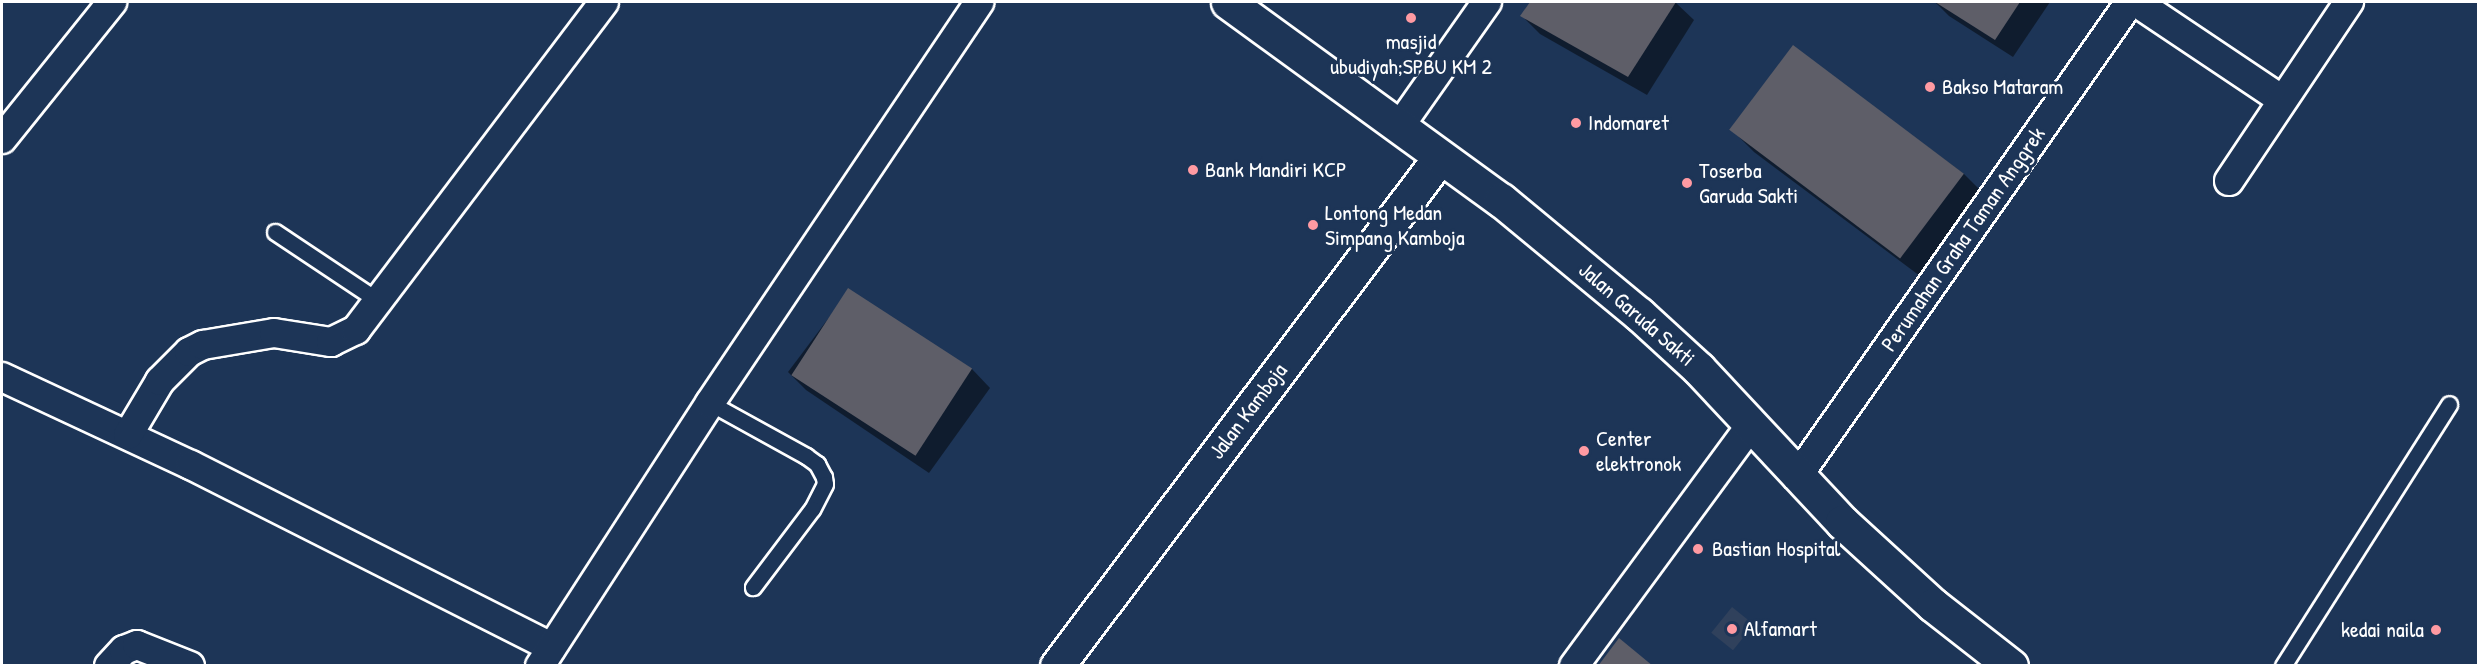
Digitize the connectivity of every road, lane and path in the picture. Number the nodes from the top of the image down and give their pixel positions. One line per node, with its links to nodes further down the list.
1 (112, 2): 11 (street)
2 (604, 2): 15 (street)
3 (979, 2): 17 (street)
4 (1228, 2): 10 (main road, Jalan Garuda Sakti)
5 (1488, 2): 10 (street)
6 (2130, 2): 21 (street, Perumahan Graha Taman Anggrek)
7 (2136, 2): 9 (street)
8 (2349, 2): 9 (street)
9 (2281, 99): 13 (street)
10 (1398, 127): 12 (main road, Jalan Garuda Sakti)
11 (2, 139)
12 (1440, 157): 19 (main road, Jalan Garuda Sakti); 26 (main road, Jalan Kamboja)
13 (2229, 181)
14 (275, 232): 15 (lane)
15 (380, 302): 20 (street)
16 (2, 377): 20 (street)
17 (710, 403): 22 (lane); 23 (street)
18 (2449, 405): 29 (lane)
19 (1752, 423): 21 (main road, Jalan Garuda Sakti); 27 (street)
20 (128, 435): 23 (street)
21 (1797, 477): 28 (main road, Jalan Garuda Sakti)
22 (753, 587)
23 (546, 656)
24 (109, 666): 25 (street)
25 (190, 666)
26 (1057, 666)
27 (1574, 666)
28 (2011, 666)
29 (2283, 666)

